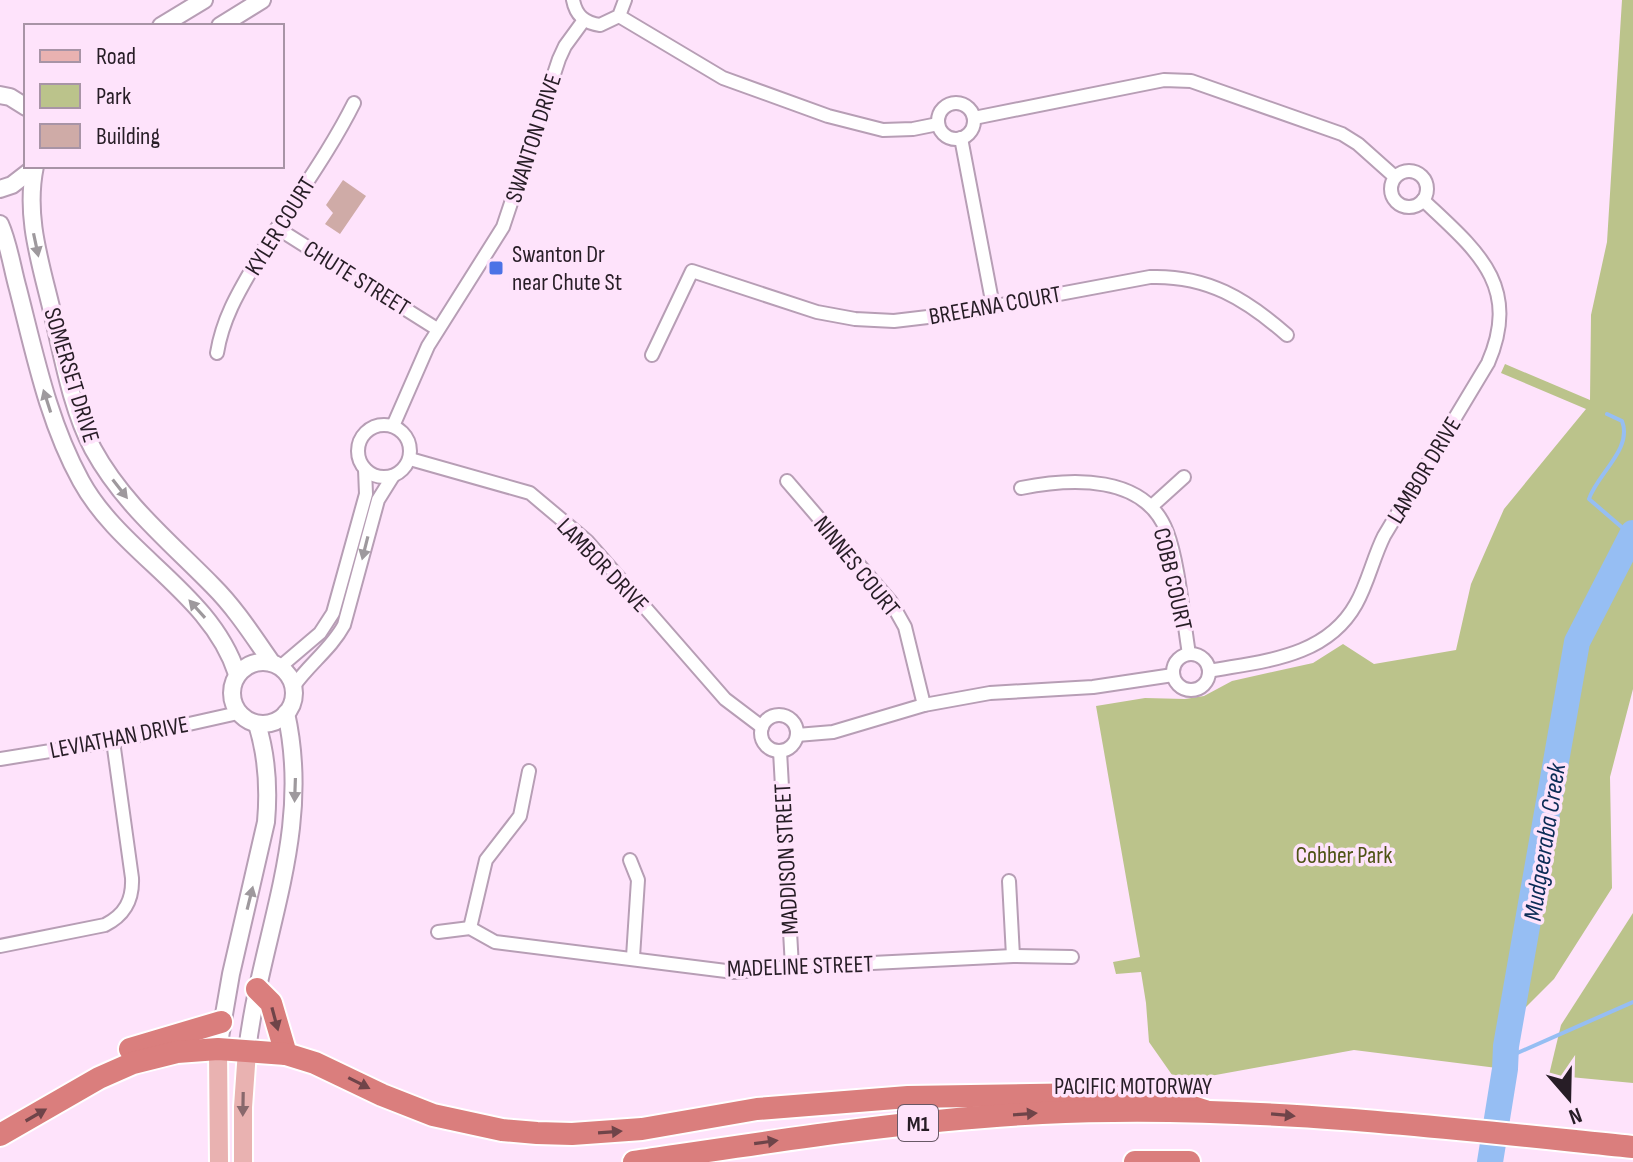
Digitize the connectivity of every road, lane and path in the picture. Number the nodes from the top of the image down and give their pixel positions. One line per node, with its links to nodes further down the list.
1 (204, 0): 7 (main road)
2 (262, 0): 8 (main road)
3 (573, 0): 6 (street)
4 (625, 0): 5 (street)
5 (619, 16): 6 (street); 13 (street, LAMBOR DRIVE)
6 (584, 20): 23 (street, SWANTON DRIVE)
7 (164, 24)
8 (223, 24)
9 (0, 95): 11 (main road)
10 (354, 103): 21 (street, KYLER COURT)
11 (24, 105)
12 (974, 118): 13 (street, LAMBOR DRIVE); 14 (street); 17 (street, LAMBOR DRIVE)
13 (938, 124): 14 (street)
14 (961, 138): 22 (street)
15 (34, 168): 18 (main road, SOMERSET DRIVE)
16 (35, 168): 36 (main road, SOMERSET DRIVE, one-way to 36)
17 (1395, 177): 19 (street, LAMBOR DRIVE); 19 (street, LAMBOR DRIVE)
18 (0, 189)
19 (1423, 200): 37 (street, LAMBOR DRIVE)
20 (0, 224): 38 (main road, SOMERSET DRIVE, one-way to 20)
21 (277, 228): 23 (street, CHUTE STREET); 25 (street, KYLER COURT)
22 (993, 306): 24 (street, BREEANA COURT); 26 (street, BREEANA COURT)
23 (437, 329): 27 (street, SWANTON DRIVE)
24 (1287, 335)
25 (217, 353)
26 (652, 355)
27 (393, 426): 28 (street); 29 (street)
28 (410, 459): 30 (street); 45 (street, LAMBOR DRIVE)
29 (365, 469): 30 (street); 36 (street)
30 (393, 476): 40 (street, one-way to 40)
31 (1184, 477): 34 (street, COBB COURT)
32 (787, 481): 41 (street, NINNES COURT)
33 (1021, 488): 34 (street, COBB COURT)
34 (1152, 506): 35 (street, COBB COURT)
35 (1189, 654): 37 (street); 39 (street)
36 (276, 665): 38 (main road); 40 (main road, SOMERSET DRIVE)
37 (1209, 671): 39 (street, LAMBOR DRIVE)
38 (237, 674): 42 (main road, SOMERSET DRIVE)
39 (1173, 675): 41 (street, LAMBOR DRIVE)
40 (293, 687): 43 (main road)
41 (924, 705): 46 (street, LAMBOR DRIVE)
42 (238, 713): 44 (main road); 47 (street, LEVIATHAN DRIVE)
43 (286, 713): 44 (main road); 60 (main road, one-way to 60)
44 (257, 724): 61 (main road, one-way to 44)
45 (762, 727): 46 (street); 48 (street, LAMBOR DRIVE)
46 (797, 735): 48 (street)
47 (113, 741): 49 (street, LEVIATHAN DRIVE); 55 (street)
48 (780, 751): 59 (street, MADDISON STREET)
49 (0, 759)
50 (529, 771): 53 (street)
51 (630, 860): 57 (street)
52 (1009, 881): 56 (street)
53 (470, 928): 54 (street, MADELINE STREET); 57 (street, MADELINE STREET)
54 (438, 932)
55 (0, 946)
56 (1013, 956): 58 (street, MADELINE STREET); 59 (street, MADELINE STREET)
57 (633, 957): 59 (street, MADELINE STREET)
58 (1072, 957)
59 (792, 967)
60 (257, 989): 63 (main road); 64 (highway, one-way to 64)
61 (221, 1022): 62 (main road); 65 (highway)
62 (218, 1049): 63 (highway); 65 (highway); 70 (main road)
63 (247, 1051): 64 (highway); 69 (main road, one-way to 69)
64 (286, 1054): 66 (highway, one-way to 66)
65 (71, 1094): 67 (highway, one-way to 65)
66 (1205, 1111): 68 (highway, PACIFIC MOTORWAY / M1, one-way to 68); 71 (highway, PACIFIC MOTORWAY / M1, one-way to 66)
67 (0, 1135)
68 (1633, 1147)
69 (243, 1160)
70 (219, 1161)
71 (634, 1162)
72 (1135, 1162): 73 (highway)
73 (1189, 1162)

